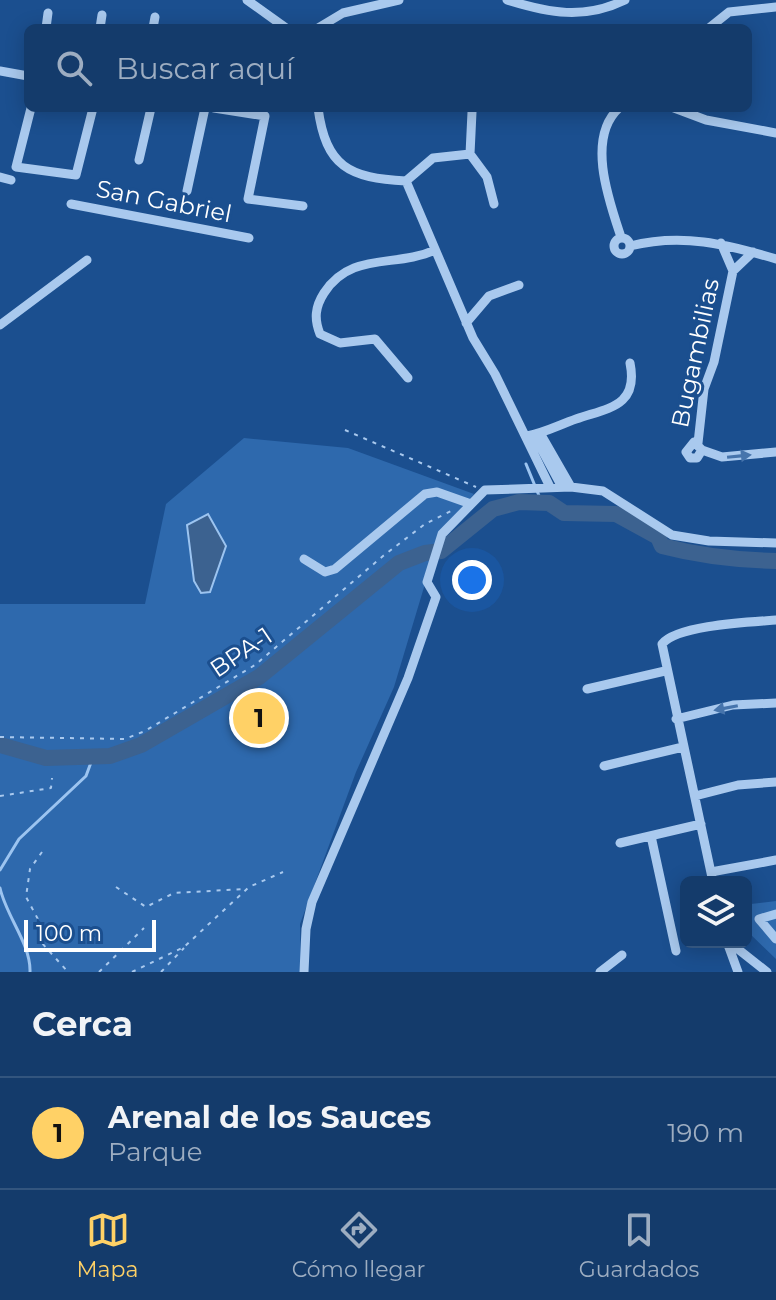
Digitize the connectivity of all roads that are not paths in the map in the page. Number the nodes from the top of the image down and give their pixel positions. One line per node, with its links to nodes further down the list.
1 (247, 0): 14 (street)
2 (399, 0): 15 (street)
3 (507, 0): 4 (street)
4 (625, 0)
5 (742, 0): 7 (street)
6 (772, 5): 7 (street)
7 (729, 12): 16 (street)
8 (48, 13): 11 (street)
9 (102, 15): 12 (street)
10 (155, 17): 13 (street)
11 (47, 24)
12 (101, 24)
13 (154, 24)
14 (280, 24)
15 (325, 24)
16 (714, 24)
17 (0, 71): 18 (street)
18 (24, 75)
19 (30, 112): 20 (street)
20 (92, 112)
21 (150, 112): 30 (street)
22 (204, 112): 34 (street)
23 (244, 112): 37 (street)
24 (319, 112): 33 (street)
25 (472, 112): 29 (street)
26 (616, 112): 39 (street)
27 (685, 112): 28 (street)
28 (776, 133)
29 (470, 154): 33 (street); 36 (street)
30 (139, 160)
31 (0, 177): 32 (street)
32 (11, 180)
33 (406, 181): 40 (street)
34 (187, 191)
35 (71, 204): 38 (street, San Gabriel)
36 (494, 204)
37 (303, 206)
38 (249, 238)
39 (721, 243): 41 (street); 44 (street, Bugambilias)
40 (435, 250): 46 (street); 49 (street)
41 (753, 252): 42 (street); 44 (street, Bugambilias)
42 (776, 259)
43 (87, 260): 47 (street)
44 (733, 271): 51 (street, Bugambilias, one-way to 51)
45 (519, 285): 46 (street)
46 (466, 323): 50 (street)
47 (0, 325)
48 (630, 363): 50 (street)
49 (408, 378)
50 (534, 435): 52 (street); 53 (street)
51 (776, 452)
52 (567, 487): 53 (street); 55 (street)
53 (546, 488): 54 (street)
54 (467, 503): 56 (street); 79 (street)
55 (776, 543)
56 (304, 559)
57 (776, 620): 58 (street)
58 (665, 671): 59 (street); 61 (street)
59 (587, 689)
60 (776, 703): 61 (street, one-way to 61)
61 (676, 719): 62 (street)
62 (683, 747): 63 (street); 65 (street)
63 (604, 766)
64 (776, 782): 65 (street)
65 (695, 796): 66 (street)
66 (701, 824): 67 (street); 70 (street)
67 (651, 836): 68 (street); 77 (street)
68 (620, 843)
69 (776, 860): 71 (street)
70 (712, 876)
71 (723, 876)
72 (776, 914): 73 (street)
73 (776, 939)
74 (730, 948): 81 (street)
75 (736, 948): 82 (street)
76 (744, 948): 82 (street)
77 (676, 951)
78 (622, 955): 80 (street)
79 (304, 972)
80 (600, 972)
81 (738, 972)
82 (768, 972)

